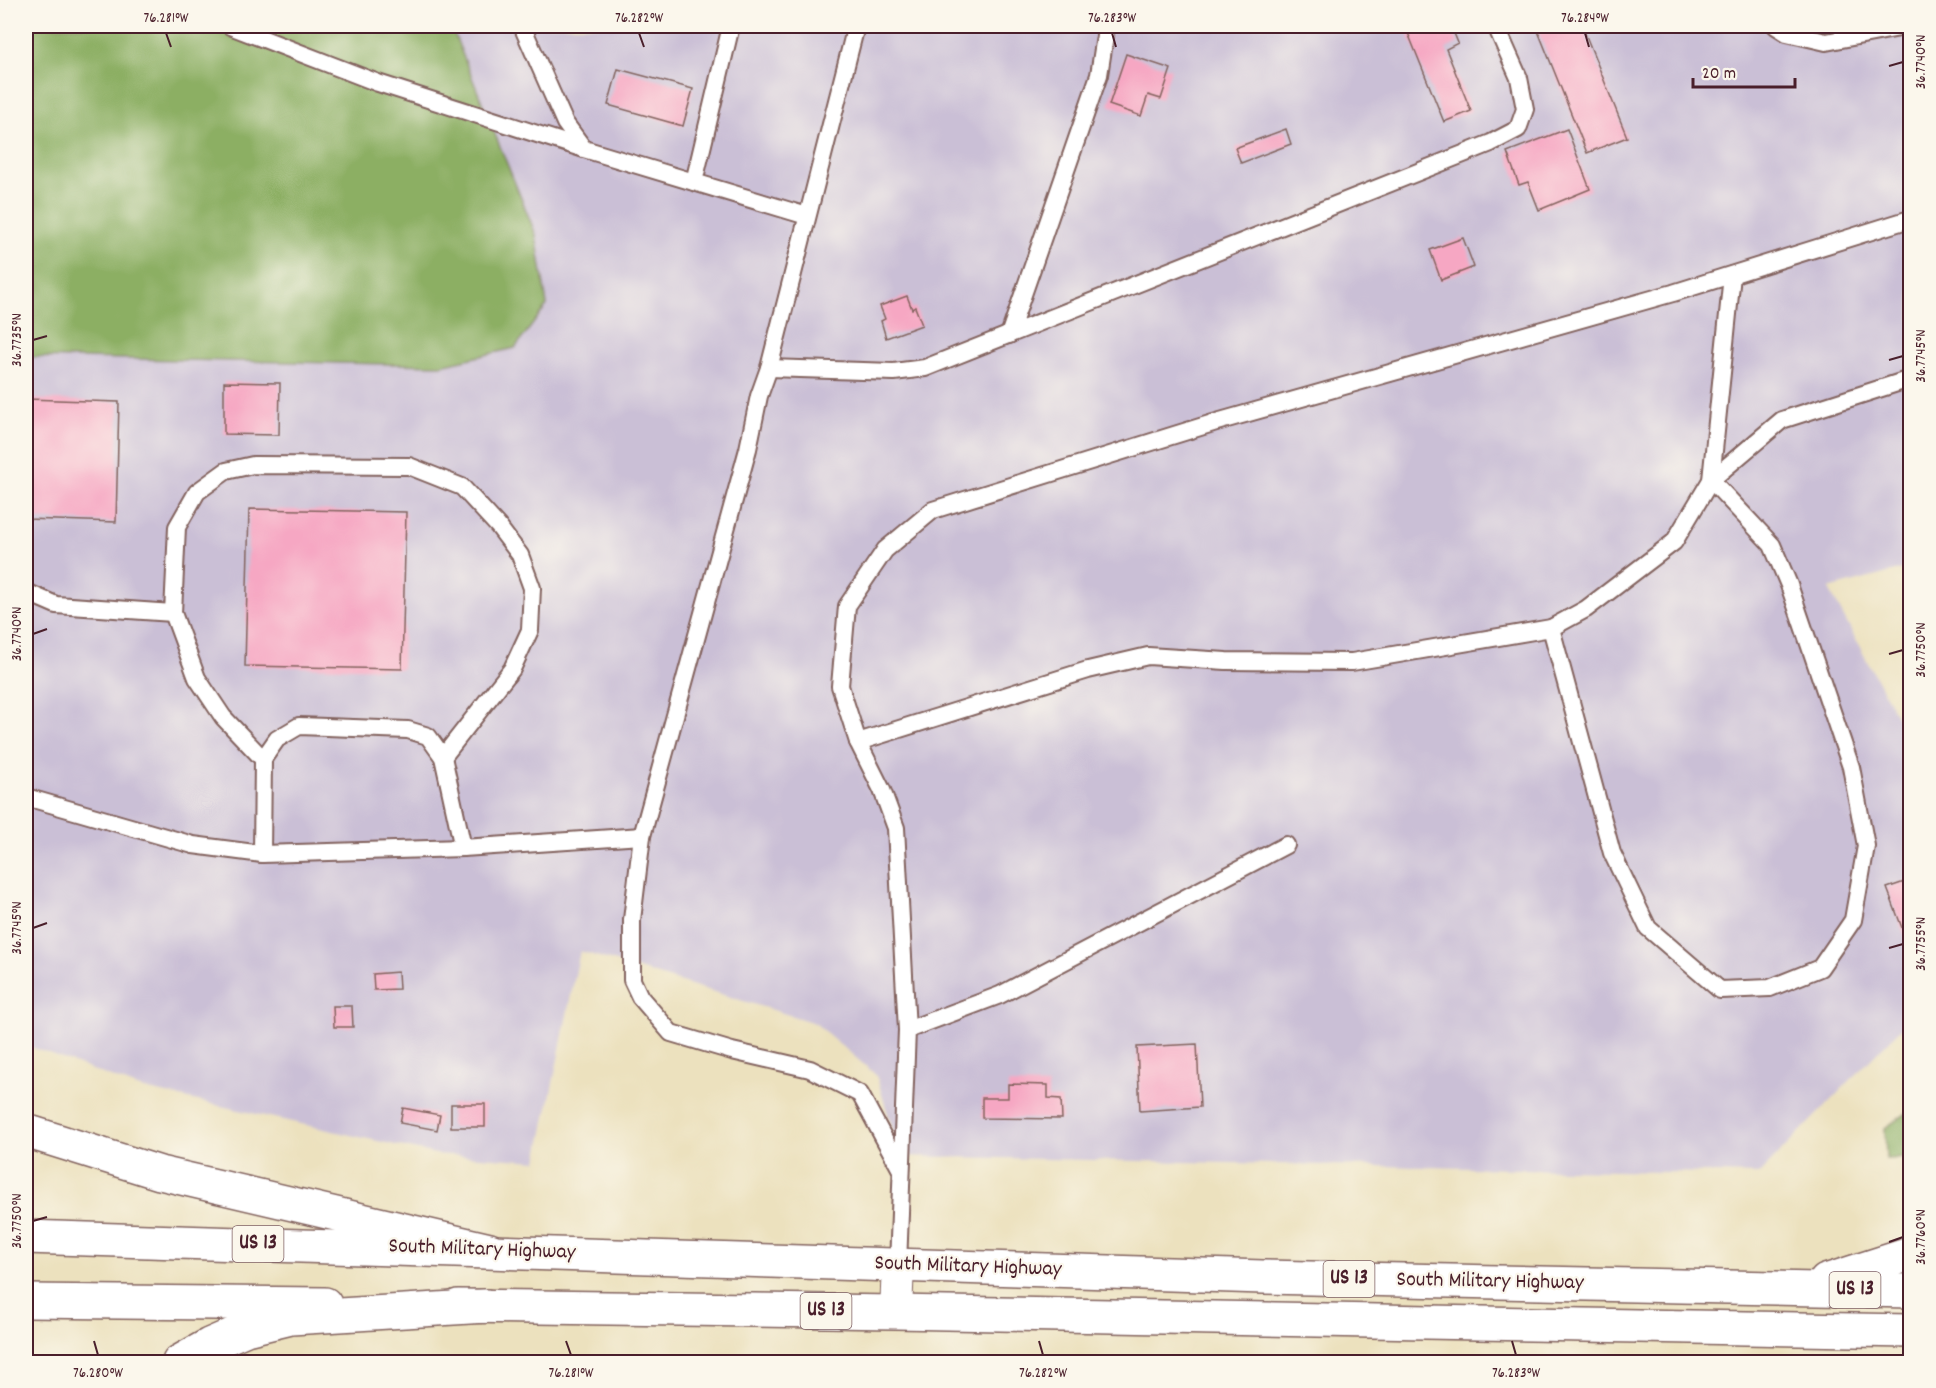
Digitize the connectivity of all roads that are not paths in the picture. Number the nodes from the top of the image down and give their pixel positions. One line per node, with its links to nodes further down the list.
1 (230, 26): 9 (lane)
2 (522, 26): 9 (lane)
3 (731, 26): 10 (lane)
4 (856, 26): 11 (lane)
5 (1105, 26): 14 (lane)
6 (1496, 26): 14 (lane)
7 (1776, 26): 8 (lane)
8 (1911, 26)
9 (584, 149): 10 (lane)
10 (694, 182): 11 (lane)
11 (807, 216): 15 (lane)
12 (1911, 219): 13 (lane)
13 (1732, 275): 17 (lane); 21 (lane)
14 (1009, 335): 15 (lane)
15 (769, 368): 25 (lane)
16 (1911, 379): 17 (lane)
17 (1711, 480): 20 (lane); 20 (lane)
18 (26, 592): 19 (lane)
19 (174, 613): 22 (lane); 23 (lane)
20 (1551, 628): 21 (lane)
21 (858, 742): 29 (lane)
22 (443, 757): 23 (lane); 27 (lane)
23 (263, 759): 28 (lane)
24 (26, 797): 28 (lane)
25 (642, 836): 27 (lane); 31 (lane)
26 (1286, 845): 29 (lane)
27 (464, 848): 28 (lane)
28 (262, 854)
29 (907, 1030): 31 (lane)
30 (26, 1131): 33 (main road)
31 (902, 1170): 35 (lane)
32 (26, 1237): 33 (main road, South Military Highway / US 13)
33 (490, 1250): 35 (main road, South Military Highway / US 13)
34 (1911, 1254): 36 (main road)
35 (898, 1265): 36 (main road, South Military Highway / US 13); 40 (street)
36 (1799, 1290): 37 (main road, South Military Highway / US 13)
37 (1911, 1291)
38 (26, 1301): 39 (main road, South Military Highway / US 13)
39 (486, 1306): 40 (main road, South Military Highway / US 13); 42 (main road)
40 (896, 1312): 41 (main road, South Military Highway / US 13)
41 (1911, 1331)
42 (179, 1362)

